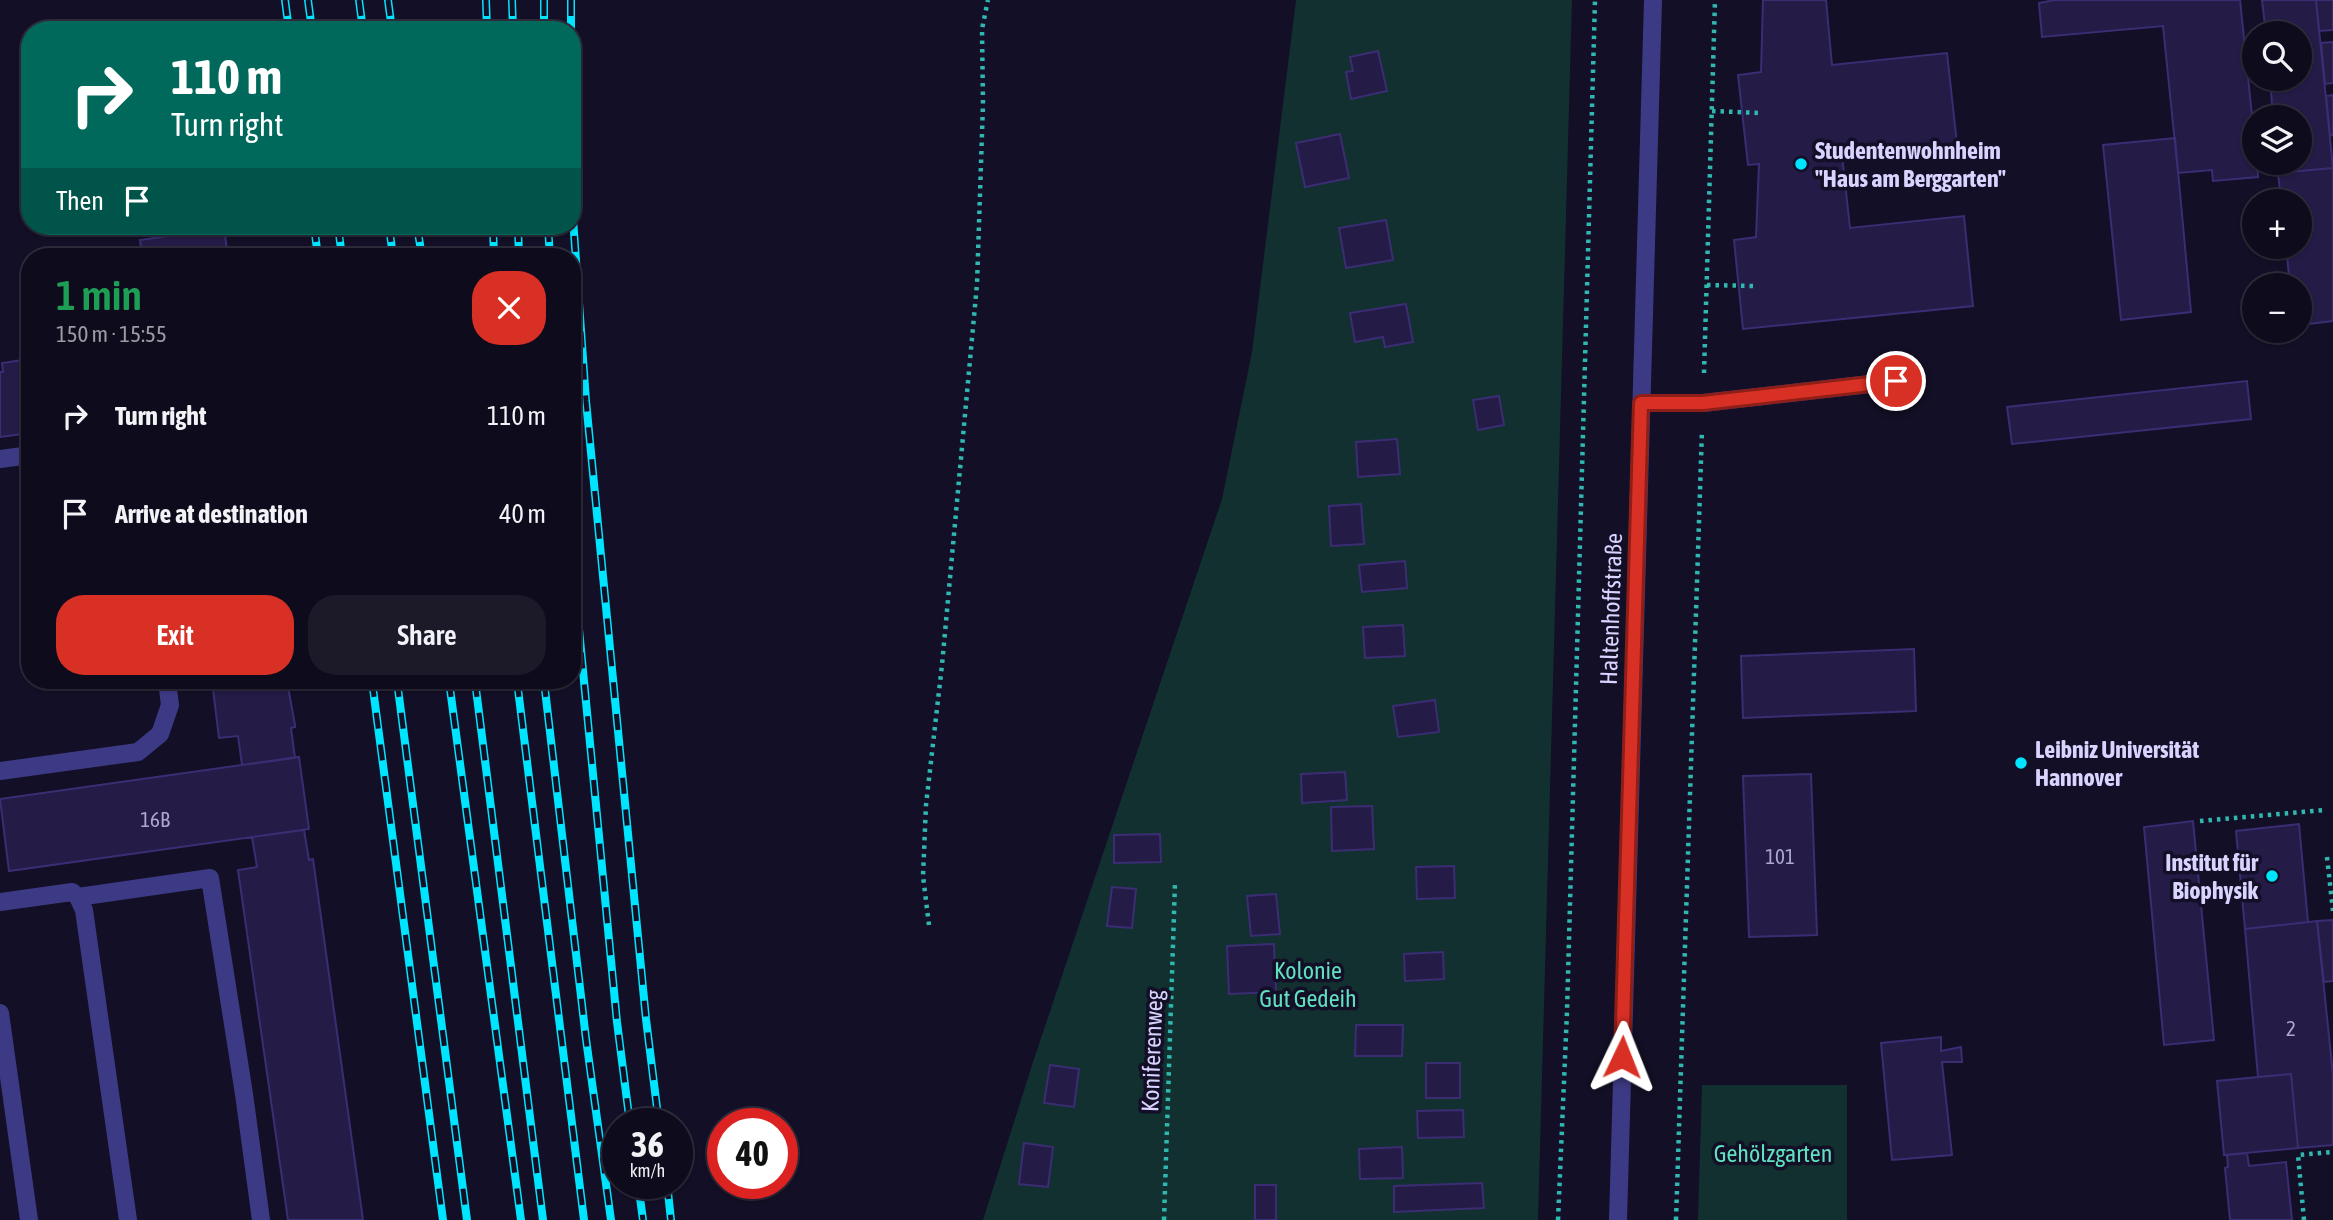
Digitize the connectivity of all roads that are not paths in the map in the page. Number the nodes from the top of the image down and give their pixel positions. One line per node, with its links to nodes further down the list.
1 (1653, 0): 3 (street, Haltenhoffstraße)
2 (1896, 381): 3 (street)
3 (1641, 403): 14 (street, Haltenhoffstraße)
4 (21, 457): 5 (street)
5 (0, 459)
6 (168, 689): 7 (street)
7 (0, 771)
8 (78, 897): 9 (street); 12 (street); 13 (street)
9 (0, 902)
10 (0, 1013): 11 (street)
11 (29, 1220)
12 (128, 1220)
13 (261, 1220)
14 (1618, 1220)

